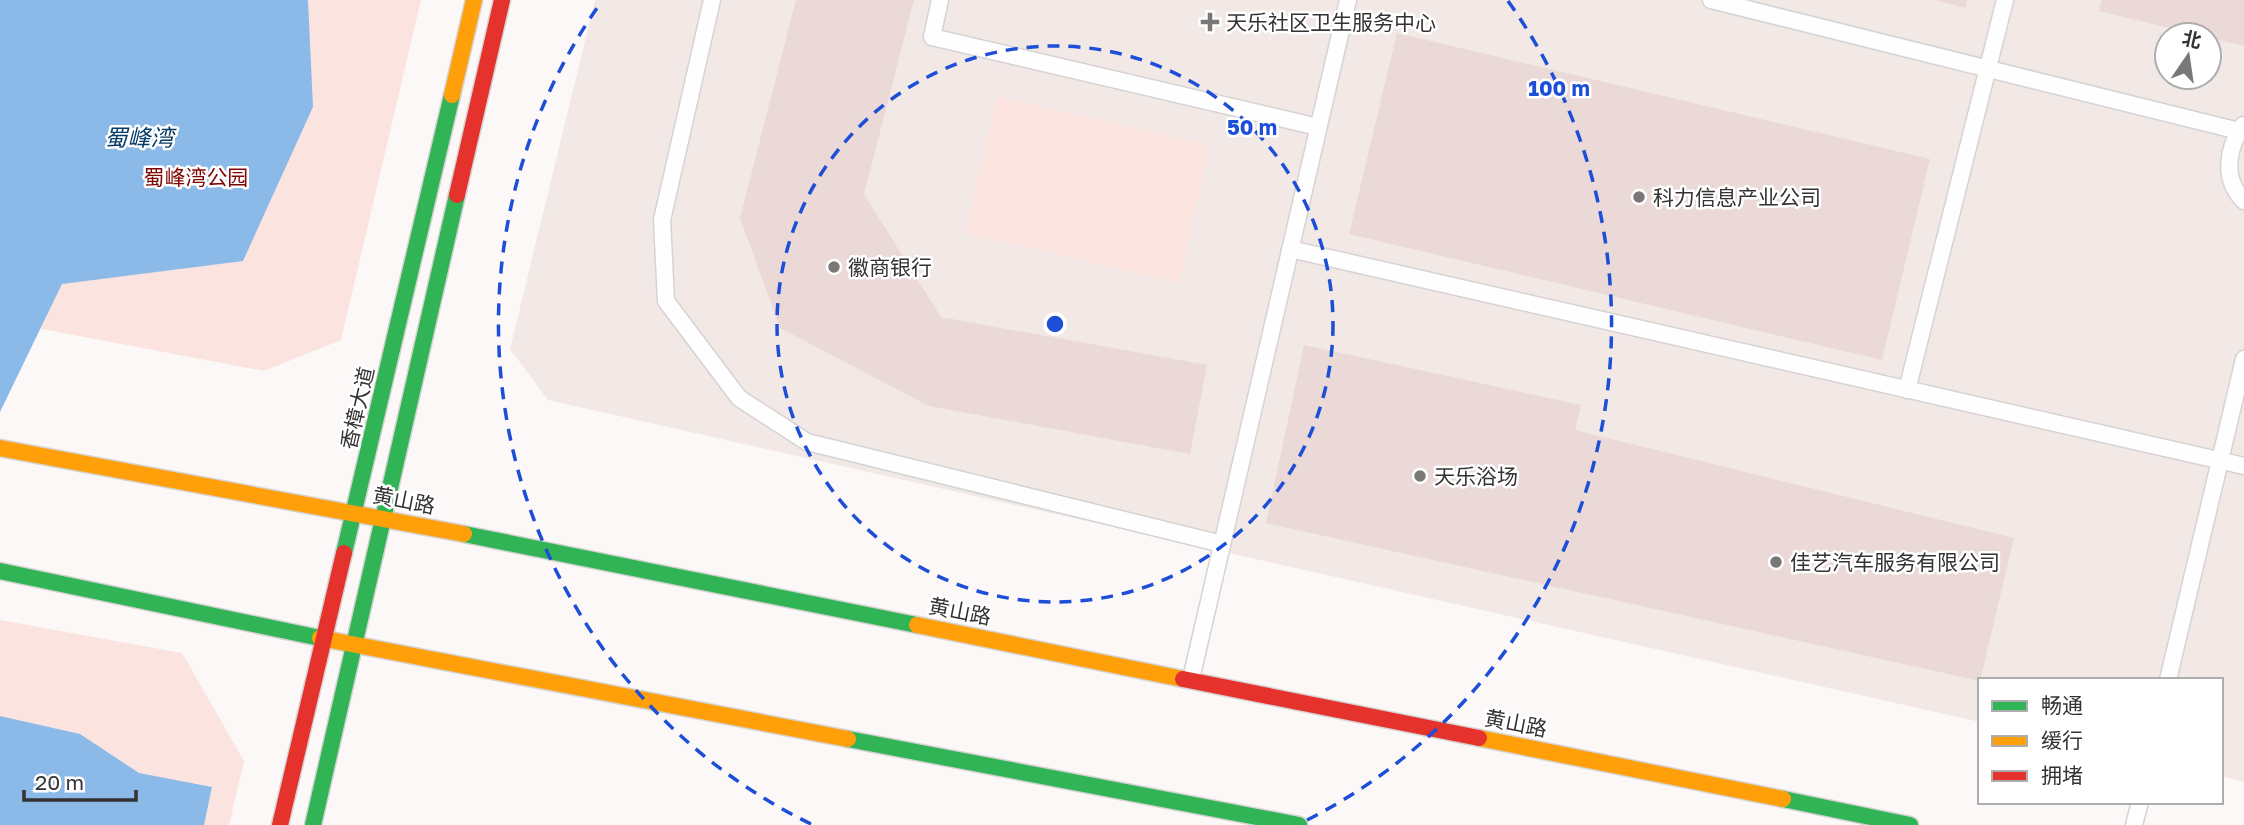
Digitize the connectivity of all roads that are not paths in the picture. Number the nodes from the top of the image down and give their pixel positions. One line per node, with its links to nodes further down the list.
1 (474, 0): 18 (main road, 香樟大道)
2 (502, 0): 19 (main road)
3 (712, 0): 20 (lane)
4 (940, 0): 9 (lane)
5 (1348, 0): 9 (lane)
6 (1711, 0): 8 (lane)
7 (2006, 0): 8 (lane)
8 (1988, 68): 10 (lane); 14 (lane)
9 (1318, 127): 12 (lane)
10 (2241, 127): 11 (lane)
11 (2244, 201)
12 (1290, 249): 14 (lane); 20 (lane)
13 (2244, 359): 16 (lane)
14 (1907, 390): 16 (lane)
15 (0, 448): 18 (main road, 黄山路)
16 (2220, 461): 17 (lane); 24 (lane)
17 (2244, 466)
18 (354, 512): 19 (main road, 黄山路); 22 (main road, 香樟大道)
19 (386, 518): 23 (main road); 25 (main road, 黄山路)
20 (1222, 544): 25 (lane)
21 (0, 571): 22 (main road)
22 (323, 639): 23 (main road); 27 (main road, 香樟大道)
23 (355, 643): 28 (main road); 29 (main road)
24 (2168, 678)
25 (1191, 679): 30 (main road, 黄山路)
26 (2139, 804): 31 (lane)
27 (280, 825)
28 (313, 825)
29 (1299, 825)
30 (1909, 825)
31 (2134, 825)

